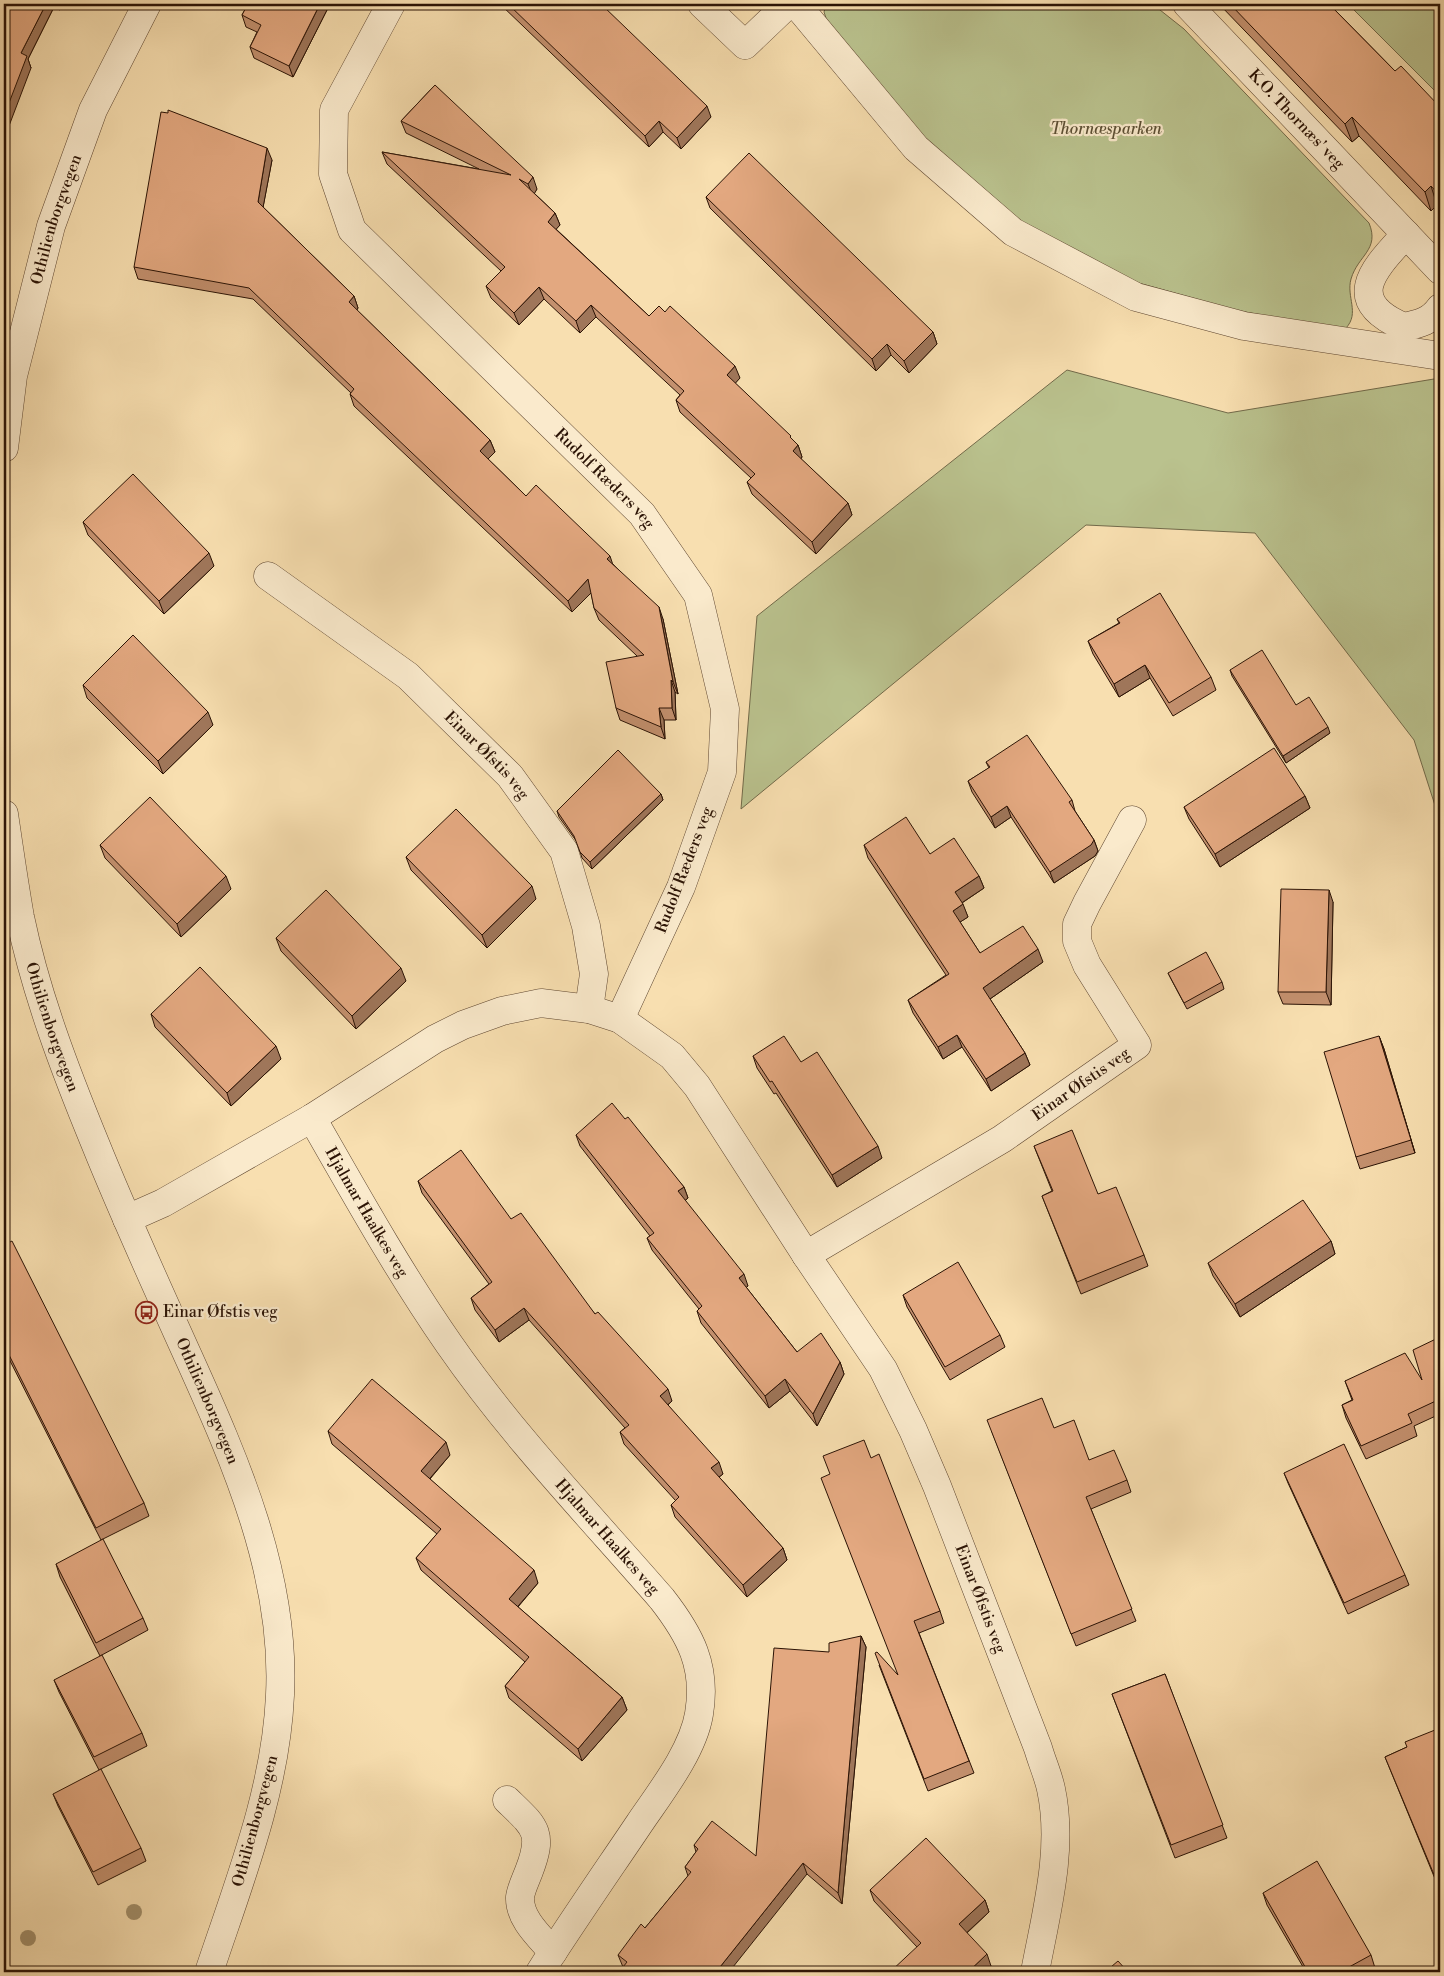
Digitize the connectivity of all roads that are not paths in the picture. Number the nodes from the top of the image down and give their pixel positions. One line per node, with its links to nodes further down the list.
1 (147, 4): 11 (street, Othilienborgvegen)
2 (390, 4): 16 (street, Rudolf Ræders veg)
3 (702, 4): 4 (street)
4 (788, 4)
5 (796, 4): 10 (street)
6 (1187, 4): 7 (street, K.O. Thornæs' veg)
7 (1406, 234): 8 (street, K.O. Thornæs' veg); 9 (street)
8 (1440, 270)
9 (1440, 308)
10 (1440, 356)
11 (4, 448)
12 (268, 576): 15 (street, Einar Øfstis veg)
13 (4, 814): 18 (street, Othilienborgvegen)
14 (1132, 820): 19 (street, Einar Øfstis veg)
15 (589, 1009): 16 (street, Einar Øfstis veg); 17 (street, Einar Øfstis veg)
16 (620, 1019): 19 (street, Einar Øfstis veg)
17 (312, 1118): 18 (street, Einar Øfstis veg); 21 (street, Hjalmar Haalkes veg)
18 (127, 1219): 22 (street, Othilienborgvegen)
19 (806, 1255): 23 (street, Einar Øfstis veg)
20 (507, 1800): 21 (street)
21 (547, 1962)
22 (209, 1972)
23 (1035, 1972)

